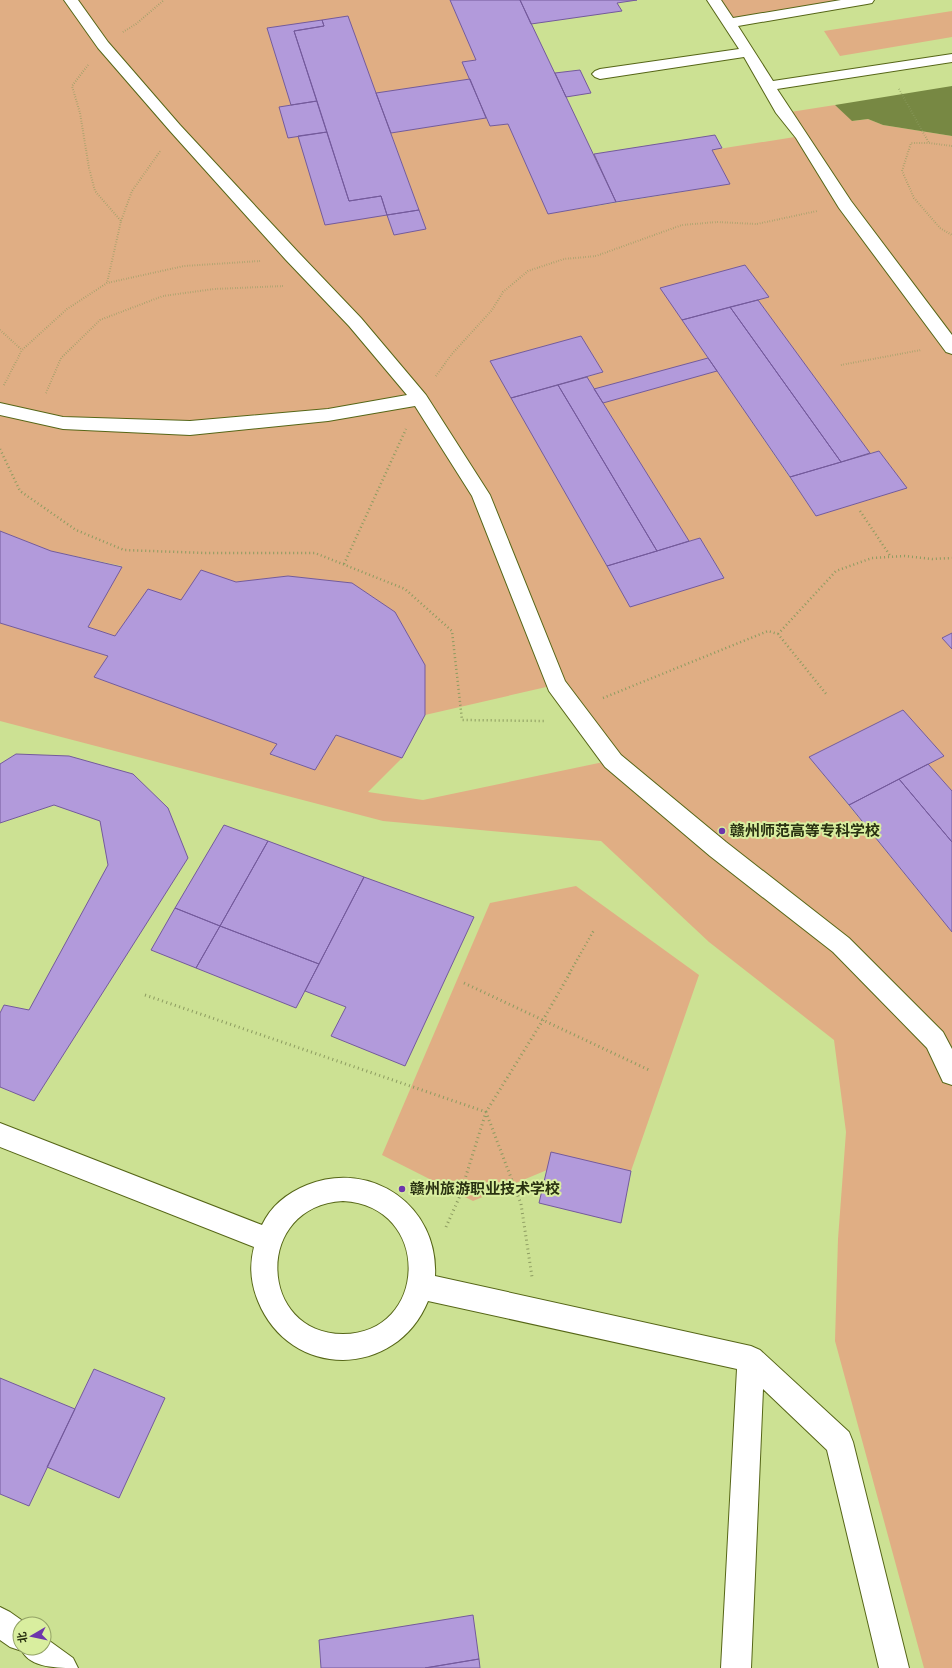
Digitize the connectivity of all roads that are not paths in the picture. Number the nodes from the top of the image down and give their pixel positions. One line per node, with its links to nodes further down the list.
1 (71, 0): 10 (street)
2 (714, 0): 4 (street)
3 (867, 0): 4 (street)
4 (728, 23): 5 (street)
5 (748, 52): 7 (street); 8 (street)
6 (952, 58): 8 (street)
7 (600, 74)
8 (768, 86): 9 (street)
9 (950, 347)
10 (420, 399): 11 (street); 12 (street)
11 (0, 409)
12 (952, 1074)
13 (0, 1135): 14 (street)
14 (270, 1242): 15 (street); 15 (street)
15 (419, 1286): 16 (street)
16 (751, 1359): 21 (street); 22 (street)
17 (0, 1622): 18 (street)
18 (12, 1631)
19 (46, 1656): 20 (street)
20 (63, 1668)
21 (736, 1668)
22 (894, 1668)

